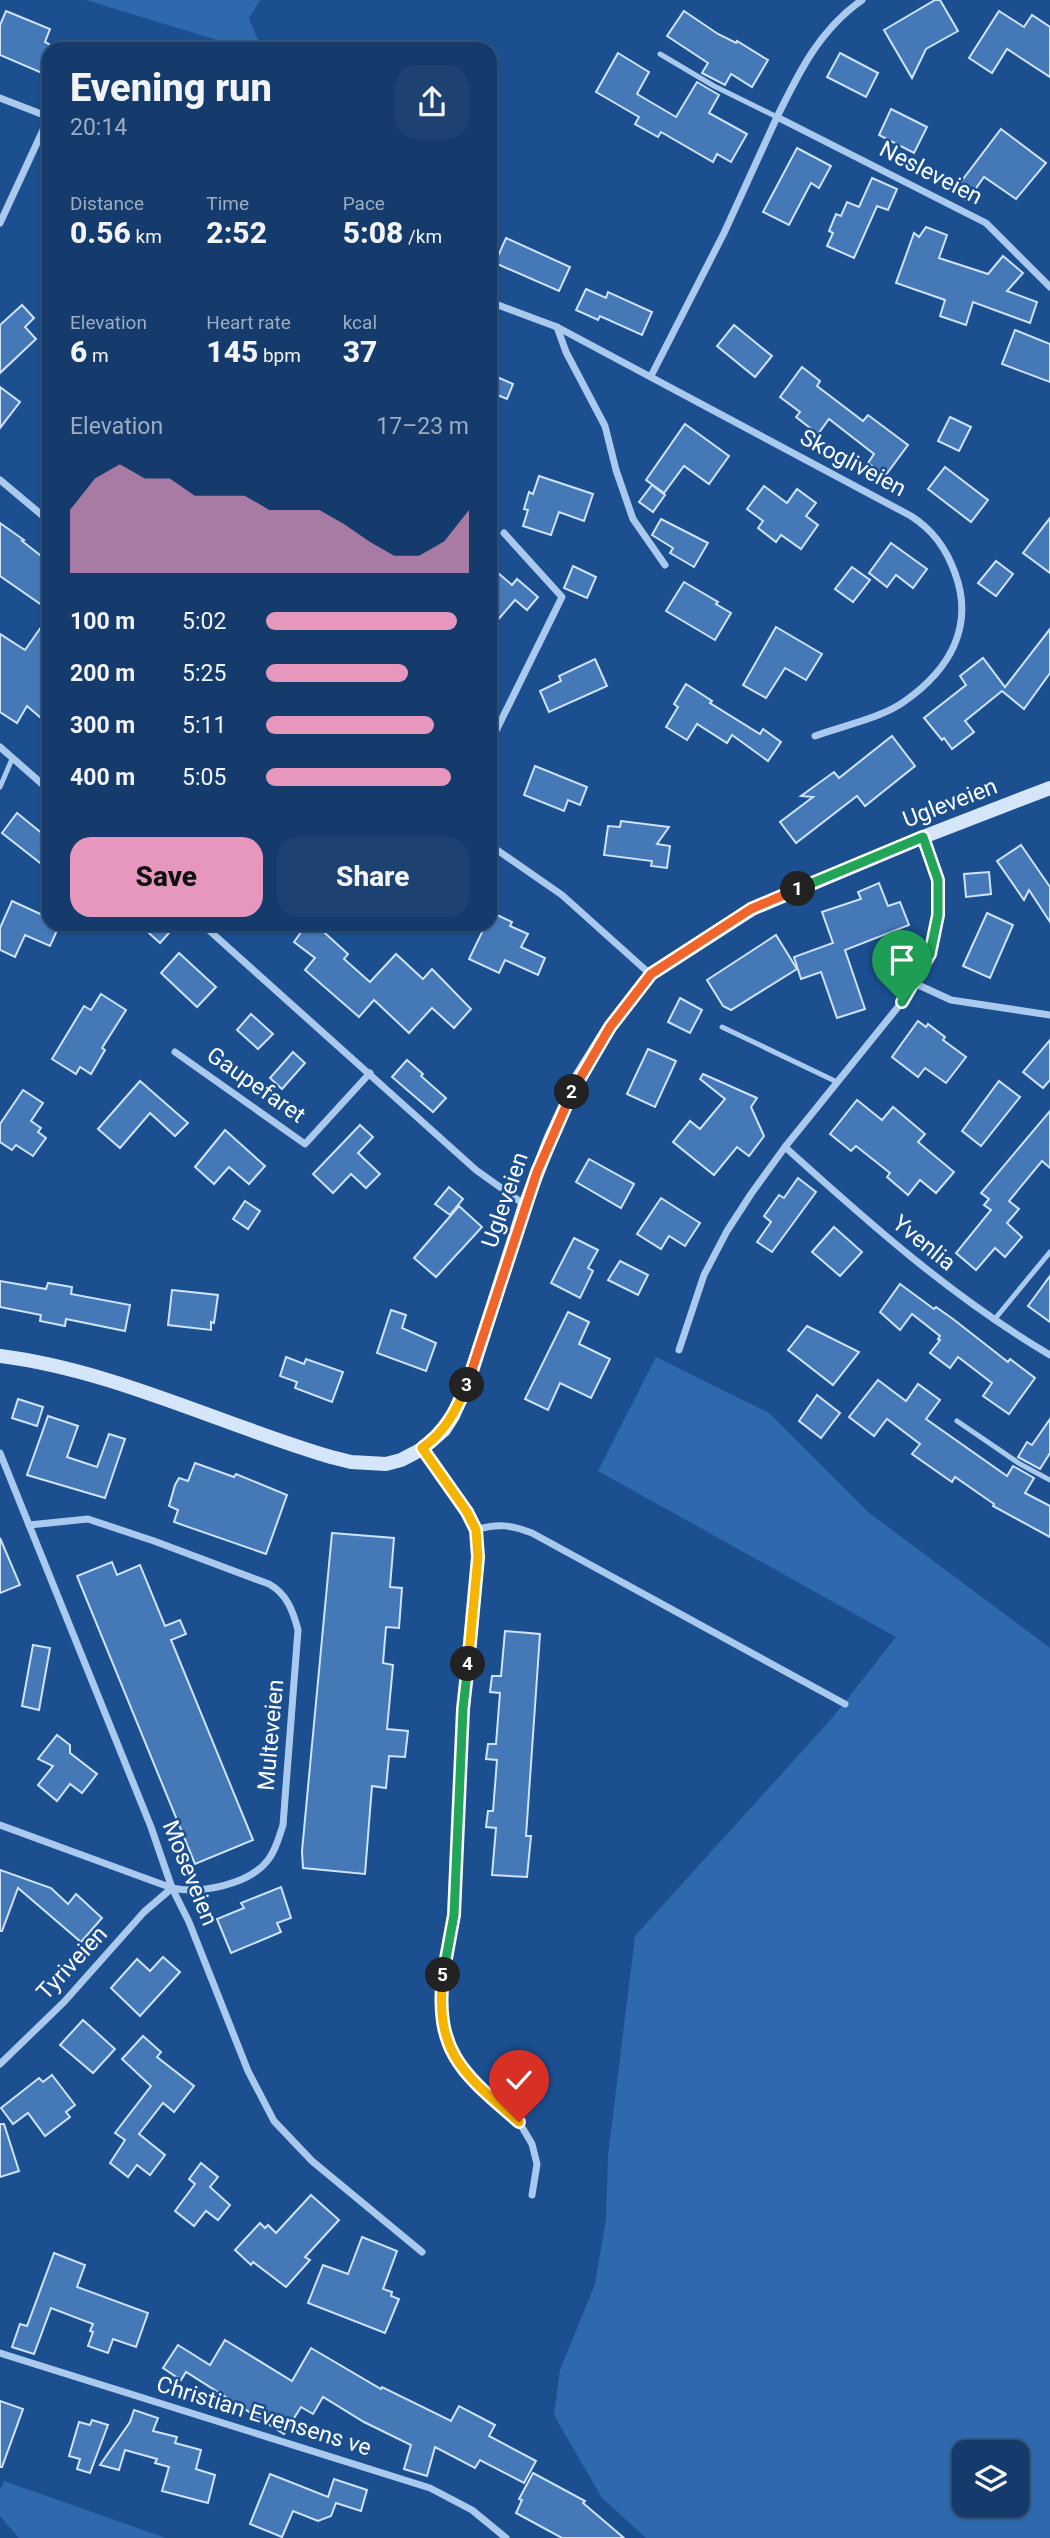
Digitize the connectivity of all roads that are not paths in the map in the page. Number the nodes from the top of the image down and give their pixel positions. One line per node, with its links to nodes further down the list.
1 (862, 0): 5 (street)
2 (660, 54): 5 (lane, Nesleveien)
3 (0, 98): 4 (street)
4 (42, 114)
5 (777, 117): 8 (street, Nesleveien); 11 (street)
6 (42, 132): 7 (street)
7 (0, 223)
8 (1050, 287)
9 (497, 305): 10 (street, Skogliveien)
10 (557, 327): 11 (street, Skogliveien); 15 (street)
11 (651, 376): 17 (street, Skogliveien)
12 (0, 480): 13 (street)
13 (42, 515)
14 (504, 533): 16 (street)
15 (664, 565)
16 (497, 729)
17 (815, 736)
18 (0, 747): 19 (street)
19 (12, 759): 20 (street); 21 (lane)
20 (42, 784)
21 (0, 787)
22 (1050, 788): 23 (street, Ugleveien)
23 (923, 837): 26 (street, Ugleveien); 27 (street)
24 (497, 850): 26 (street)
25 (210, 931): 31 (street)
26 (651, 974): 34 (street, Ugleveien)
27 (914, 983): 28 (street); 32 (street)
28 (1050, 1015)
29 (722, 1027): 32 (lane)
30 (175, 1052): 31 (street, Gaupefaret)
31 (370, 1073): 34 (street)
32 (837, 1082): 33 (street)
33 (785, 1147): 36 (street, Yvenlia); 37 (street)
34 (526, 1205): 41 (street, Ugleveien)
35 (1050, 1252): 36 (lane)
36 (994, 1320): 38 (street, Yvenlia)
37 (679, 1350)
38 (1050, 1355)
39 (0, 1356): 41 (street, Ugleveien)
40 (957, 1421): 43 (lane)
41 (422, 1448): 45 (street)
42 (0, 1453): 44 (street, Moseveien)
43 (1050, 1480)
44 (29, 1525): 48 (street, Moseveien); 48 (street, Multeveien)
45 (476, 1530): 46 (street); 50 (street)
46 (845, 1704)
47 (0, 1825): 48 (street, Multeveien)
48 (172, 1888): 49 (street, Tyriveien); 51 (street, Moseveien)
49 (0, 2064)
50 (532, 2195)
51 (422, 2252)
52 (0, 2354): 53 (street, Christian Evensens ve)
53 (506, 2538)

